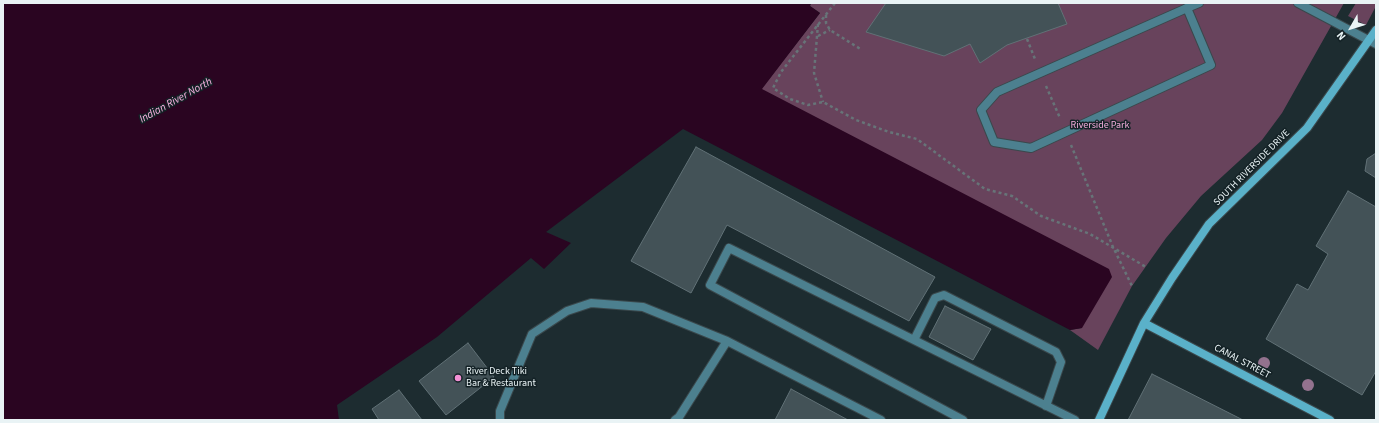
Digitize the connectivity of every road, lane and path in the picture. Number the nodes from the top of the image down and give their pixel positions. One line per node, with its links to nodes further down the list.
1 (835, 3): 5 (path)
2 (1199, 3): 4 (street)
3 (1298, 3): 11 (street)
4 (1187, 8): 13 (street); 13 (street)
5 (826, 14): 6 (path); 7 (path)
6 (818, 24): 9 (path); 14 (path)
7 (830, 30): 9 (path); 12 (path)
8 (1376, 30): 11 (street, SOUTH RIVERSIDE DRIVE)
9 (818, 36): 14 (path)
10 (1027, 39): 13 (path)
11 (1373, 42): 20 (street, SOUTH RIVERSIDE DRIVE)
12 (862, 50)
13 (1041, 73): 15 (path)
14 (823, 102): 17 (path)
15 (1062, 124)
16 (1068, 138): 17 (path)
17 (1113, 247): 18 (path); 19 (path)
18 (1146, 267)
19 (1132, 286)
20 (1144, 323): 29 (street, SOUTH RIVERSIDE DRIVE); 30 (street, CANAL STREET)
21 (914, 340): 23 (street); 23 (street); 27 (street)
22 (727, 341): 24 (street); 25 (street); 26 (street)
23 (1046, 406): 28 (street)
24 (500, 420)
25 (675, 420)
26 (881, 420)
27 (963, 420)
28 (1075, 420)
29 (1099, 420)
30 (1330, 420)

